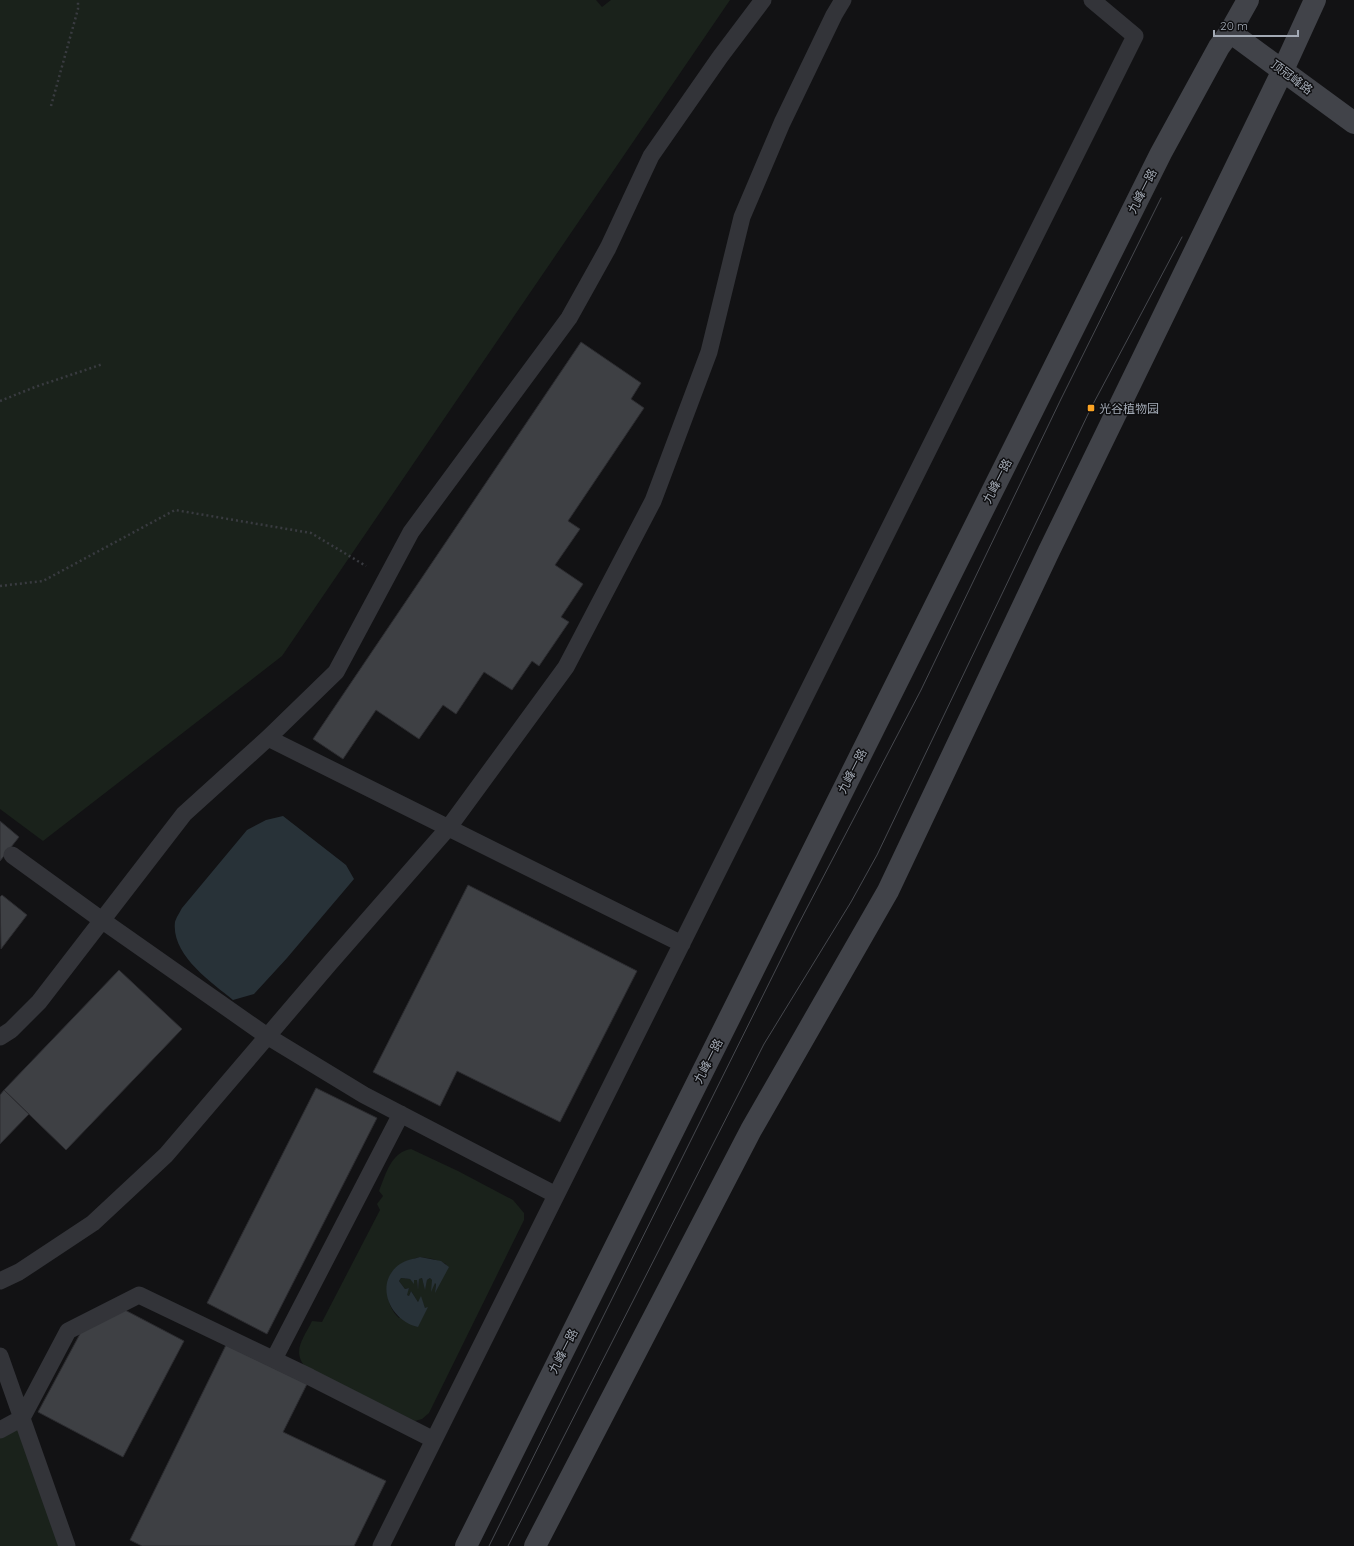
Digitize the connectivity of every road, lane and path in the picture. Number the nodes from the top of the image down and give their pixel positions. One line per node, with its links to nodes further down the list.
1 (78, 0): 9 (path)
2 (763, 0): 13 (lane)
3 (843, 0): 16 (lane)
4 (1092, 0): 19 (lane)
5 (1248, 0): 7 (street, 九峰一路)
6 (1315, 0): 8 (street)
7 (1230, 32): 8 (street, 顶冠峰路); 32 (street, 九峰一路)
8 (1283, 70): 10 (street, 顶冠峰路); 33 (street)
9 (51, 106)
10 (1354, 123)
11 (103, 364): 12 (path)
12 (0, 401)
13 (386, 579): 14 (path); 15 (lane)
14 (0, 586)
15 (268, 738): 16 (lane); 18 (lane)
16 (449, 827): 19 (lane); 20 (lane)
17 (12, 855): 18 (lane)
18 (103, 921): 20 (lane); 21 (lane)
19 (682, 944): 23 (lane)
20 (267, 1036): 22 (lane); 24 (lane)
21 (0, 1037)
22 (401, 1114): 23 (lane); 26 (lane)
23 (556, 1195): 29 (lane)
24 (0, 1281)
25 (0, 1356): 27 (lane)
26 (274, 1359): 27 (lane); 29 (lane)
27 (22, 1418): 28 (lane); 30 (lane)
28 (0, 1430)
29 (434, 1440): 31 (lane)
30 (67, 1546)
31 (382, 1546)
32 (466, 1546)
33 (535, 1546)

